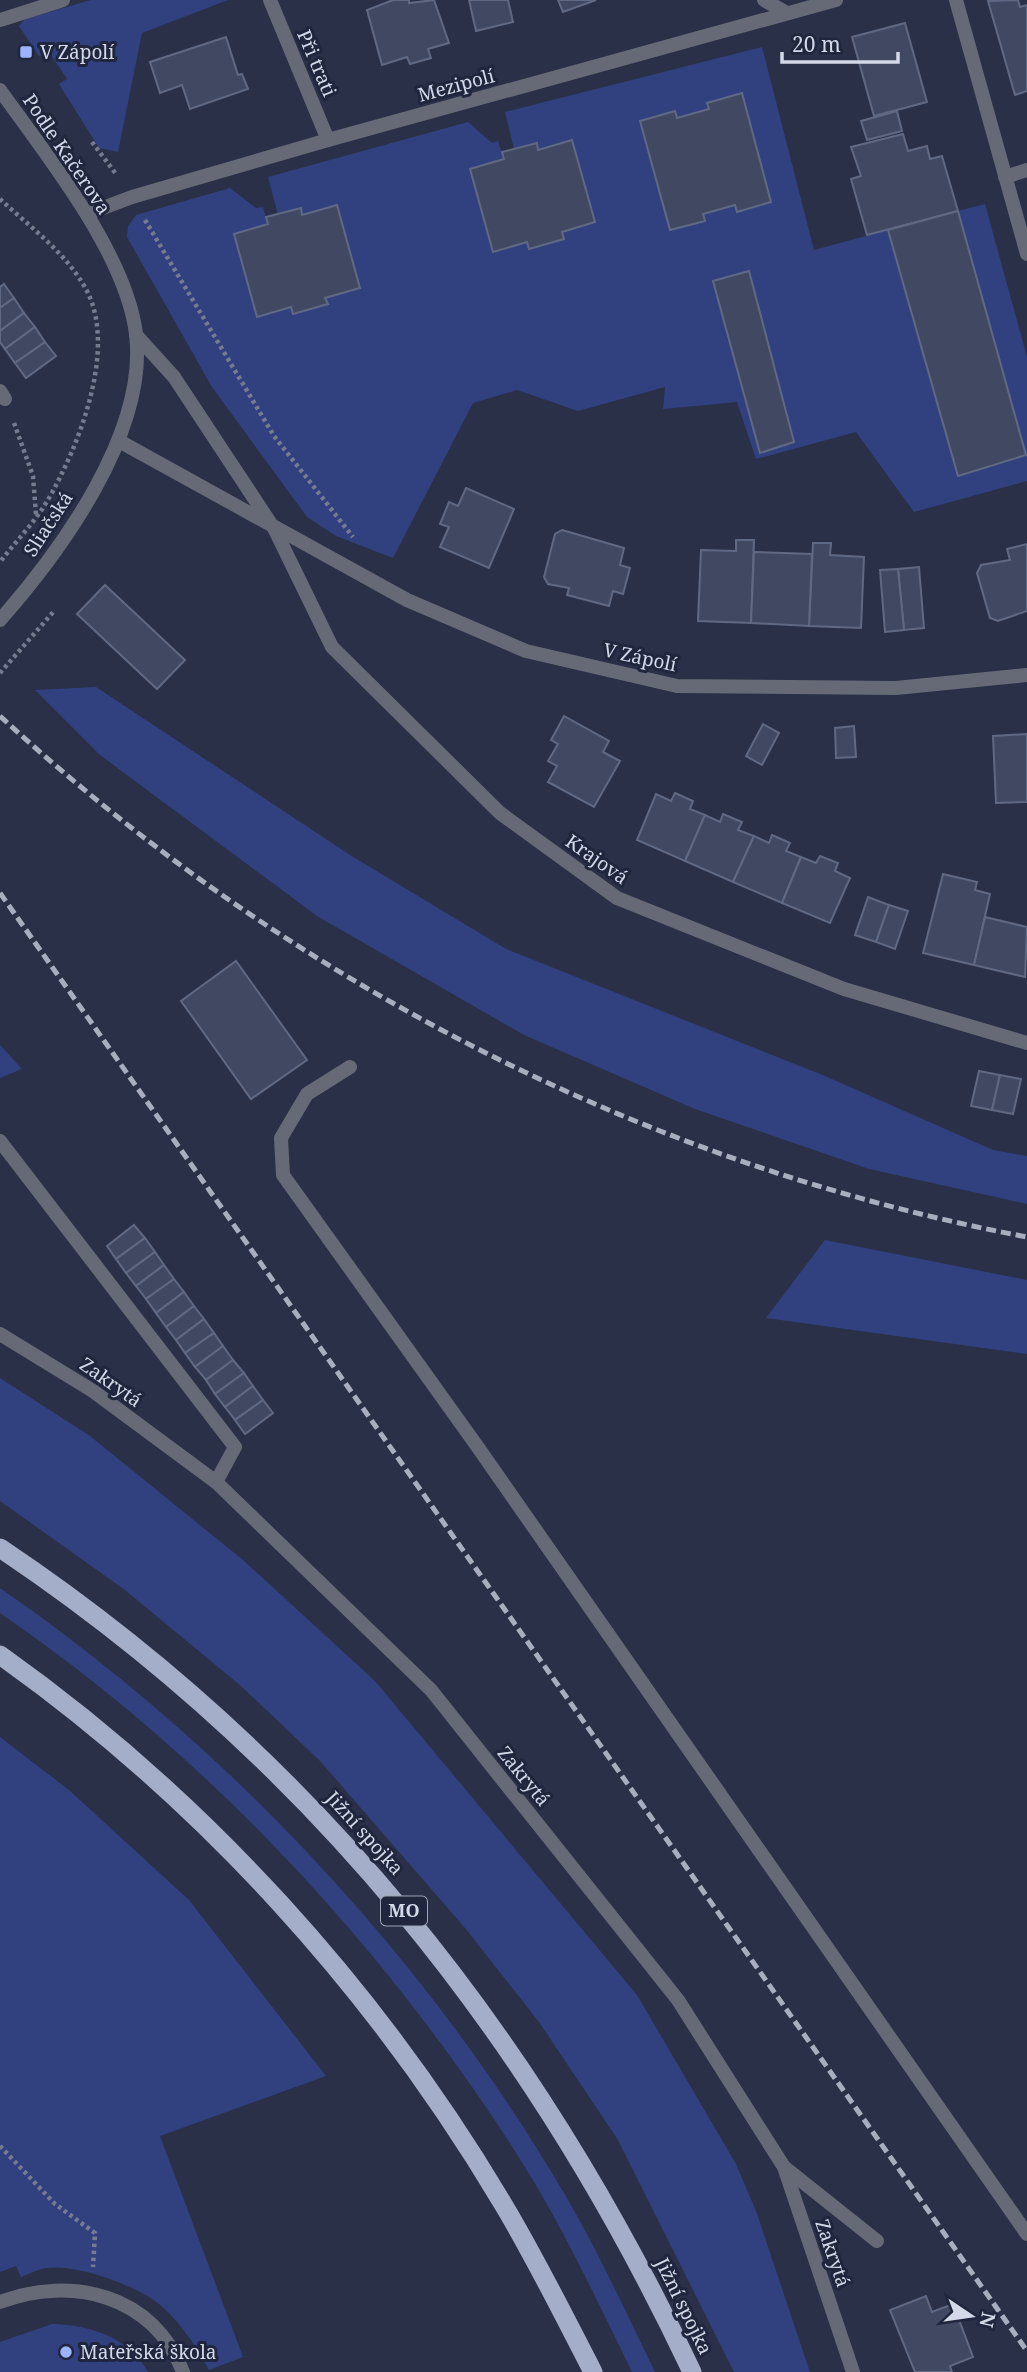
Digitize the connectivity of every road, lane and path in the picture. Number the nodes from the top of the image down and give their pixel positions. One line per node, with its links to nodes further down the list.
1 (63, 0): 7 (street)
2 (270, 0): 9 (street, Při trati)
3 (764, 0): 6 (street)
4 (836, 0): 6 (street, Mezipolí)
5 (956, 0): 12 (street)
6 (787, 13): 9 (street, Mezipolí)
7 (0, 20)
8 (0, 90): 15 (street, Podle Kačerova)
9 (328, 140): 13 (street, Mezipolí)
10 (92, 142): 13 (path)
11 (1027, 170): 12 (street)
12 (1005, 177): 16 (street)
13 (132, 197): 15 (street, Mezipolí); 22 (path)
14 (0, 199): 20 (path)
15 (88, 214): 17 (street, Podle Kačerova)
16 (1027, 254)
17 (136, 335): 19 (street, Podle Kačerova); 21 (street, V Zápolí)
18 (3, 395): 20 (path)
19 (119, 442): 21 (street, V Zápolí); 25 (street, Sliačská)
20 (36, 515): 23 (path)
21 (274, 528): 27 (street, V Zápolí); 28 (street, Krajová)
22 (360, 542)
23 (0, 562)
24 (55, 610): 26 (path)
25 (0, 620)
26 (0, 674)
27 (1027, 675)
28 (1027, 1043)
29 (350, 1068): 37 (street)
30 (0, 1140): 32 (street)
31 (0, 1335): 32 (street, Zakrytá)
32 (216, 1482): 36 (street, Zakrytá)
33 (0, 1548): 43 (highway, Jižní spojka / MO)
34 (0, 1655): 42 (highway)
35 (0, 2146): 39 (path)
36 (784, 2167): 38 (street); 44 (street, Zakrytá)
37 (1027, 2234)
38 (877, 2241)
39 (91, 2291): 40 (street); 41 (street)
40 (0, 2302)
41 (183, 2372)
42 (593, 2372)
43 (692, 2372)
44 (853, 2372)

